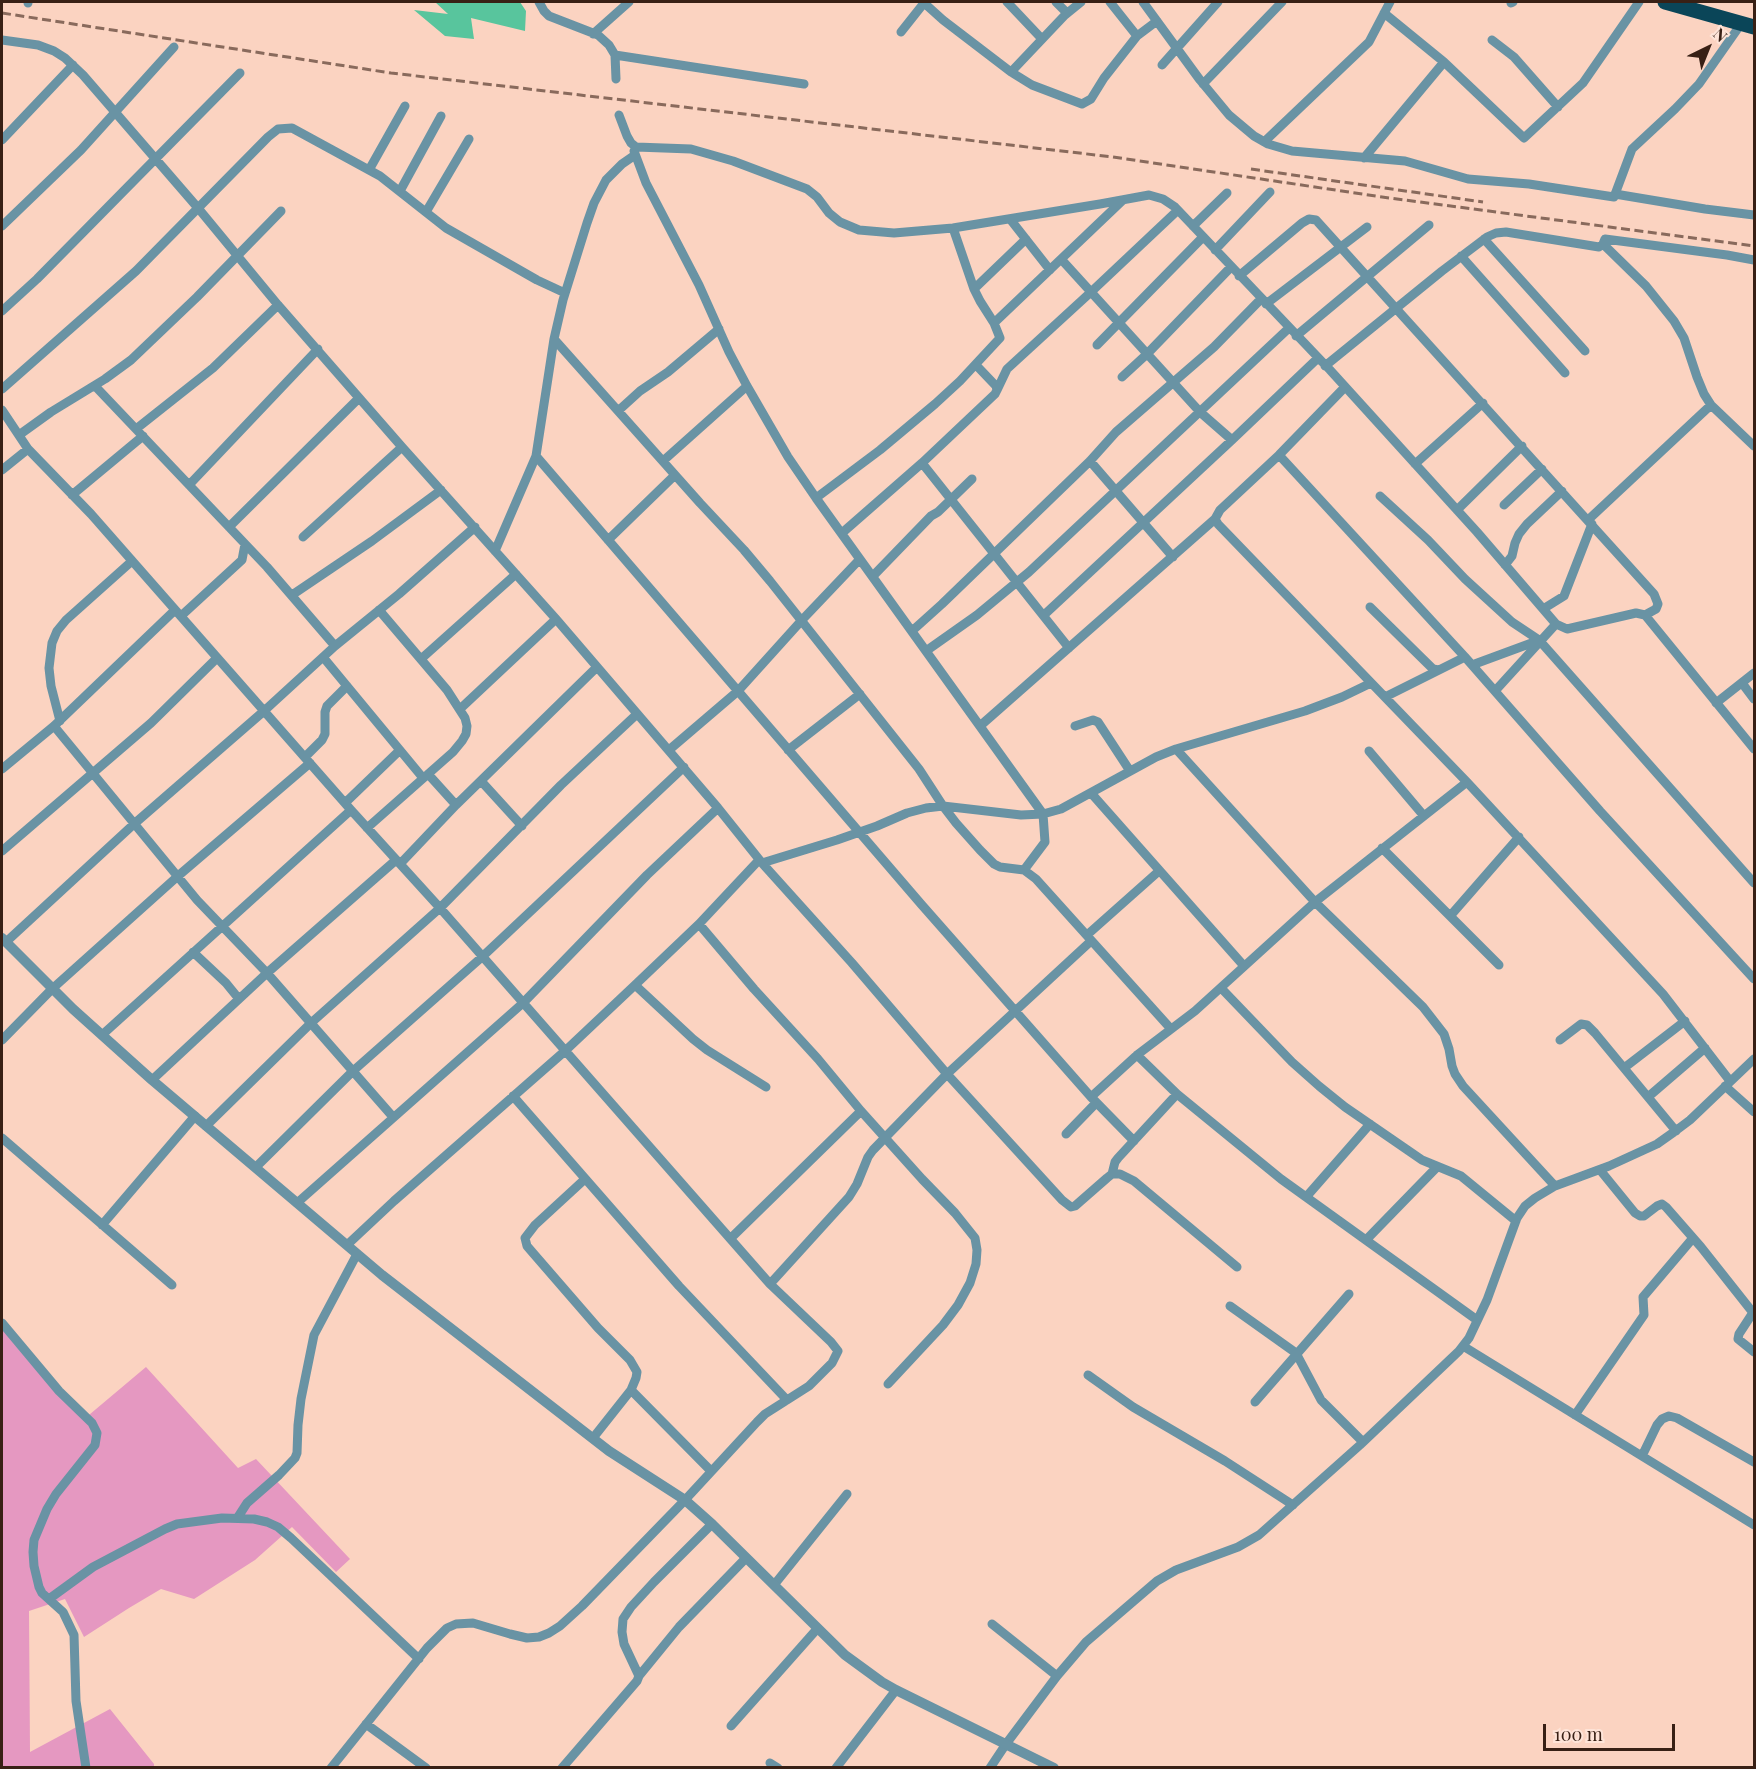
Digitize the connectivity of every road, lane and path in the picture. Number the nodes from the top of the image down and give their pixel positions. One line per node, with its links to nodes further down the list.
1 (539, 2): 19 (street)
2 (629, 2): 19 (street)
3 (923, 2): 18 (street); 31 (street)
4 (1007, 2): 21 (street)
5 (1056, 2): 14 (street)
6 (1081, 2): 14 (street)
7 (1110, 2): 20 (street)
8 (1143, 2): 16 (street)
9 (1218, 2): 25 (street)
10 (1282, 2): 35 (street)
11 (1389, 2): 15 (street)
12 (1639, 2): 37 (street)
13 (1665, 2): 17 (highway)
14 (1067, 13): 21 (street)
15 (1384, 13): 28 (street); 43 (street)
16 (1157, 21): 20 (street); 25 (street)
17 (1748, 25): 52 (street)
18 (901, 32)
19 (594, 34): 27 (street)
20 (1137, 36): 31 (street)
21 (1042, 39): 31 (street)
22 (1492, 40): 37 (street)
23 (6, 41): 26 (street); 29 (street)
24 (174, 47): 38 (street)
25 (1177, 48): 30 (street); 35 (street)
26 (2, 51)
27 (615, 55): 33 (street); 34 (street)
28 (1444, 62): 37 (street); 46 (street)
29 (73, 65): 38 (street); 42 (street)
30 (1162, 65)
31 (1011, 72)
32 (240, 73): 47 (street)
33 (616, 79)
34 (804, 84)
35 (1203, 84): 43 (street)
36 (405, 106): 48 (street)
37 (1558, 107)
38 (117, 112): 47 (street); 61 (street)
39 (619, 115): 44 (street)
40 (441, 116): 49 (street)
41 (469, 139): 57 (street)
42 (2, 140)
43 (1264, 142): 46 (street)
44 (631, 143): 45 (street); 64 (street)
45 (635, 155): 81 (street); 89 (street)
46 (1364, 158): 52 (street)
47 (156, 159): 54 (street); 85 (street)
48 (369, 170): 49 (street); 54 (street)
49 (400, 191): 57 (street)
50 (1270, 192): 70 (street)
51 (1227, 193): 62 (street)
52 (1615, 194): 58 (street)
53 (1123, 200): 55 (street); 59 (street); 73 (street)
54 (198, 208): 71 (street); 105 (street)
55 (1178, 210): 62 (street); 80 (street)
56 (280, 211): 71 (street)
57 (426, 212): 81 (street)
58 (1754, 214)
59 (1010, 219): 64 (street); 66 (street)
60 (1429, 225): 78 (street)
61 (2, 226)
62 (1193, 226): 65 (street)
63 (1367, 227): 69 (street)
64 (953, 228): 79 (street)
65 (1203, 237): 70 (street); 86 (street)
66 (1026, 239): 76 (street); 79 (street)
67 (1484, 239): 68 (street); 72 (street); 94 (street)
68 (1603, 244): 74 (street); 109 (street)
69 (1341, 247): 77 (street); 78 (street); 82 (street)
70 (1215, 250): 75 (street)
71 (238, 255): 83 (street); 102 (street)
72 (1461, 256): 84 (street); 99 (street)
73 (1061, 259): 76 (street); 80 (street)
74 (1755, 260)
75 (1231, 267): 77 (street); 95 (street)
76 (1050, 270): 87 (street)
77 (1239, 276): 82 (street)
78 (1368, 277): 84 (street); 90 (street)
79 (974, 289): 87 (street)
80 (1091, 292): 86 (street); 106 (street)
81 (565, 293): 91 (street)
82 (1264, 301): 88 (street); 101 (street)
83 (279, 305): 93 (street); 113 (street)
84 (1397, 308): 98 (street); 108 (street)
85 (2, 311)
86 (1119, 322): 92 (street); 95 (street)
87 (994, 323): 97 (street)
88 (1289, 328): 90 (street); 112 (street)
89 (719, 329): 103 (street); 111 (street)
90 (1296, 336): 96 (street)
91 (554, 339): 111 (street); 121 (street)
92 (1096, 345)
93 (318, 349): 107 (street); 130 (street)
94 (1584, 351)
95 (1147, 354): 100 (street); 101 (street)
96 (1318, 358): 98 (street); 115 (street)
97 (976, 365): 106 (street); 136 (street)
98 (1325, 366): 104 (street)
99 (1565, 373)
100 (1122, 377)
101 (1173, 382): 112 (street); 123 (street)
102 (94, 386): 113 (street); 114 (street)
103 (747, 386): 122 (street); 136 (street)
104 (1345, 387): 120 (street); 125 (street)
105 (2, 388)
106 (997, 390): 124 (street)
107 (359, 398): 118 (street); 143 (street)
108 (1484, 403): 116 (street); 125 (street)
109 (1711, 405): 117 (street); 142 (street)
110 (2, 410): 114 (street)
111 (618, 411): 122 (street)
112 (1200, 412): 115 (street); 133 (street)
113 (139, 433): 130 (street); 134 (street)
114 (19, 435): 119 (street)
115 (1232, 440): 141 (street)
116 (1522, 446): 126 (street); 139 (street)
117 (1755, 446)
118 (402, 447): 131 (street); 146 (street)
119 (28, 449): 127 (street); 134 (street)
120 (1278, 455): 140 (street); 176 (street)
121 (536, 456): 147 (street); 149 (street)
122 (663, 461): 128 (street)
123 (1090, 461): 133 (street); 150 (street)
124 (922, 463): 137 (street); 145 (street)
125 (1415, 464): 139 (street)
126 (1542, 469): 132 (street); 138 (street)
127 (2, 470)
128 (675, 475): 147 (street); 166 (street)
129 (972, 479): 137 (street)
130 (189, 485): 143 (street)
131 (441, 490): 144 (street); 158 (street)
132 (1562, 491): 142 (street); 154 (street)
133 (1116, 492): 141 (street); 157 (street)
134 (72, 495): 153 (street)
135 (1380, 495): 169 (street)
136 (816, 498): 145 (street)
137 (951, 499): 150 (street); 156 (street)
138 (1504, 506)
139 (1456, 510): 154 (street)
140 (1215, 519): 151 (street); 180 (street)
141 (1144, 522): 151 (street); 163 (street)
142 (1590, 522): 160 (street); 164 (street)
143 (229, 527): 148 (street)
144 (475, 527): 149 (street); 161 (street)
145 (842, 533): 152 (street)
146 (303, 537)
147 (608, 540): 183 (street)
148 (245, 544): 158 (street); 162 (street)
149 (495, 551): 155 (street)
150 (993, 553): 157 (street); 168 (street)
151 (1173, 557): 171 (street)
152 (860, 559): 156 (street); 166 (street)
153 (132, 561): 162 (street); 192 (street)
154 (1505, 565): 160 (street)
155 (516, 574): 165 (street); 175 (street)
156 (873, 576): 168 (street)
157 (1018, 582): 163 (street); 172 (street)
158 (292, 595): 170 (street)
159 (1370, 607): 178 (street)
160 (1543, 609): 167 (street)
161 (379, 610): 170 (street); 175 (street)
162 (178, 613): 174 (street); 192 (street)
163 (1044, 615): 171 (street)
164 (1645, 615): 167 (street); 188 (street)
165 (556, 619): 177 (street); 189 (street)
166 (802, 620): 183 (street); 185 (street)
167 (1556, 624): 169 (street)
168 (912, 631): 172 (street)
169 (1539, 640): 176 (street); 184 (street); 228 (street)
170 (335, 646): 173 (street)
171 (1069, 648): 193 (street)
172 (926, 651): 193 (street)
173 (323, 657): 182 (street); 190 (street)
174 (217, 658): 190 (street); 205 (street)
175 (421, 659): 189 (street)
176 (1468, 661): 178 (street); 184 (street)
177 (597, 667): 191 (street); 207 (street)
178 (1439, 670): 186 (street)
179 (1755, 673): 181 (street)
180 (1371, 682): 186 (street); 195 (street)
181 (1742, 683): 187 (street); 188 (street)
182 (347, 686): 197 (street); 201 (street)
183 (738, 691): 198 (street); 199 (street)
184 (1495, 691): 241 (street)
185 (860, 694): 199 (street); 212 (street)
186 (1385, 697): 208 (street)
187 (1755, 699)
188 (1716, 703): 196 (street)
189 (460, 709): 206 (street)
190 (264, 711): 201 (street); 216 (street)
191 (637, 714): 198 (street); 217 (street)
192 (57, 723): 203 (street); 205 (street)
193 (980, 726): 214 (street)
194 (1076, 726): 204 (street)
195 (1176, 749): 204 (street); 229 (street)
196 (1755, 749)
197 (400, 750): 206 (street); 211 (street)
198 (669, 750): 202 (street)
199 (788, 750): 219 (street)
200 (1370, 751): 215 (street)
201 (308, 760): 211 (street); 227 (street)
202 (684, 767): 213 (street); 237 (street)
203 (2, 770)
204 (1130, 771): 209 (street)
205 (93, 773): 216 (street); 222 (street)
206 (425, 776): 210 (street); 218 (street)
207 (481, 781): 210 (street); 217 (street)
208 (1467, 782): 215 (street); 220 (street)
209 (1091, 794): 214 (street); 226 (street)
210 (456, 805): 224 (street)
211 (348, 806): 218 (street); 233 (street)
212 (943, 806): 214 (street); 219 (street); 225 (street)
213 (718, 808): 223 (street); 246 (street)
214 (1043, 814): 225 (street)
215 (1424, 816): 221 (street)
216 (134, 824): 227 (street); 235 (street)
217 (522, 826): 230 (street)
218 (367, 828): 224 (street)
219 (859, 832): 223 (street); 247 (street)
220 (1519, 837): 231 (street); 248 (street)
221 (1382, 848): 229 (street); 231 (street)
222 (2, 851)
223 (761, 861): 232 (street); 260 (street)
224 (398, 862): 230 (street); 240 (street)
225 (1024, 870): 234 (street)
226 (1159, 871): 234 (street); 239 (street)
227 (178, 876): 233 (street); 244 (street)
228 (1755, 882)
229 (1315, 902): 239 (street); 284 (street)
230 (440, 908): 237 (street); 249 (street)
231 (1451, 915): 238 (street)
232 (699, 924): 242 (street); 268 (street)
233 (222, 927): 236 (street); 240 (street)
234 (1089, 938): 247 (street); 250 (street)
235 (4, 940): 244 (street)
236 (194, 952): 245 (street); 251 (street)
237 (482, 957): 246 (street); 259 (street)
238 (1499, 964)
239 (1244, 966): 243 (street)
240 (267, 973): 245 (street); 249 (street)
241 (1755, 979)
242 (635, 985): 255 (street); 263 (street)
243 (1221, 988): 250 (street); 272 (street)
244 (52, 989): 251 (street); 252 (street)
245 (239, 999): 261 (street)
246 (523, 1003): 255 (street); 271 (street)
247 (1015, 1011): 260 (street); 267 (street)
248 (1685, 1021): 254 (street); 258 (street)
249 (311, 1023): 259 (street); 273 (street)
250 (1171, 1029): 256 (street)
251 (102, 1035): 261 (street)
252 (2, 1040)
253 (1560, 1040): 258 (street)
254 (1705, 1048): 262 (street); 266 (street)
255 (565, 1051): 265 (street); 290 (street)
256 (1137, 1056): 264 (street); 267 (street)
257 (1755, 1059): 262 (street)
258 (1624, 1068): 266 (street)
259 (352, 1071): 271 (street); 279 (street)
260 (947, 1074): 277 (street); 282 (street)
261 (152, 1080): 270 (street)
262 (1728, 1084): 269 (street); 274 (street)
263 (766, 1087)
264 (1177, 1094): 278 (street); 285 (street)
265 (513, 1096): 283 (street); 292 (street)
266 (1648, 1097): 274 (street)
267 (1093, 1100): 275 (street); 278 (street)
268 (861, 1111): 277 (street); 290 (street)
269 (1755, 1112)
270 (195, 1116): 273 (street); 288 (street)
271 (393, 1117): 286 (street)
272 (1370, 1124): 280 (street); 285 (street)
273 (206, 1126): 279 (street)
274 (1676, 1131): 281 (street)
275 (1066, 1134)
276 (2, 1138): 288 (street)
277 (885, 1138): 295 (street); 306 (street)
278 (1134, 1141): 282 (street)
279 (256, 1167): 286 (street)
280 (1437, 1167): 287 (street); 291 (street)
281 (1600, 1170): 284 (street); 289 (street)
282 (1112, 1174): 294 (street)
283 (585, 1179): 307 (street); 308 (street)
284 (1555, 1186): 287 (street)
285 (1307, 1196): 291 (street)
286 (297, 1203): 292 (street)
287 (1516, 1221): 300 (street)
288 (102, 1225): 296 (street)
289 (1693, 1238): 299 (street); 310 (street)
290 (731, 1239): 295 (street)
291 (1366, 1240): 300 (street)
292 (347, 1245): 293 (street)
293 (357, 1254): 311 (street); 319 (street)
294 (1237, 1267)
295 (770, 1284): 308 (street)
296 (172, 1285)
297 (1348, 1294): 304 (street)
298 (1230, 1306): 304 (street)
299 (1754, 1313): 303 (street)
300 (1477, 1320): 302 (street)
301 (2, 1323): 324 (street)
302 (1463, 1346): 310 (street); 312 (street)
303 (1755, 1352)
304 (1296, 1353): 309 (street); 312 (street)
305 (1088, 1375): 318 (street)
306 (888, 1384)
307 (631, 1390): 311 (street); 315 (street)
308 (788, 1400): 315 (street)
309 (1255, 1402)
310 (1575, 1415): 313 (street)
311 (593, 1438): 317 (street)
312 (1364, 1442): 318 (street)
313 (1642, 1456): 314 (street); 321 (street)
314 (1755, 1462)
315 (711, 1472): 317 (street)
316 (847, 1494): 323 (street)
317 (685, 1500): 320 (street); 327 (street)
318 (1293, 1505): 329 (street)
319 (238, 1517): 324 (street); 327 (street)
320 (712, 1524): 322 (street); 328 (street)
321 (1755, 1525)
322 (746, 1558): 323 (street); 328 (street)
323 (774, 1585): 326 (street)
324 (49, 1599): 334 (street)
325 (992, 1624): 329 (street)
326 (817, 1629): 330 (street); 332 (street)
327 (419, 1659): 331 (street)
328 (639, 1676): 337 (street)
329 (1058, 1676): 333 (street)
330 (896, 1690): 333 (street); 338 (street)
331 (366, 1724): 335 (street); 336 (street)
332 (731, 1726)
333 (1006, 1744): 339 (street); 340 (street)
334 (86, 1767)
335 (331, 1767)
336 (426, 1767)
337 (562, 1767)
338 (836, 1767)
339 (990, 1767)
340 (1054, 1767)

